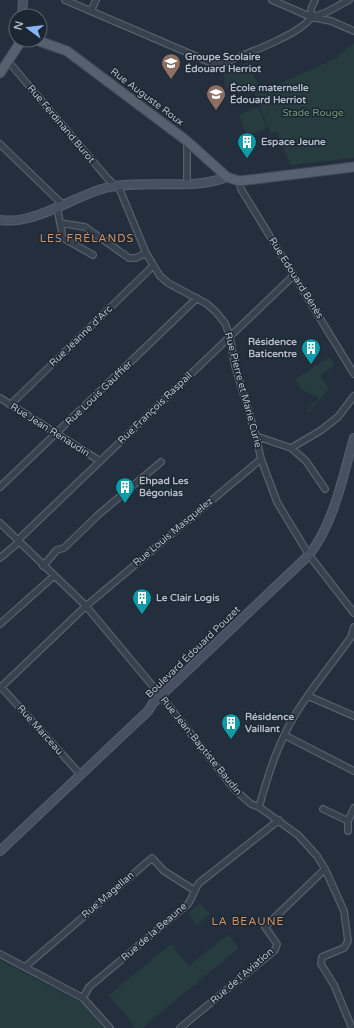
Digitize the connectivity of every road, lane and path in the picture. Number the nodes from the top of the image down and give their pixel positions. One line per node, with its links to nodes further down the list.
1 (65, 0): 6 (street)
2 (96, 0): 6 (street)
3 (272, 0): 7 (street)
4 (316, 0): 7 (street)
5 (349, 0): 7 (street)
6 (91, 11): 7 (street)
7 (311, 17): 8 (street)
8 (354, 31)
9 (48, 44): 13 (main road, Rue Auguste Roux)
10 (17, 48): 11 (main road)
11 (8, 61): 12 (main road); 19 (street, Rue Ferdinand Burot)
12 (0, 73)
13 (187, 141): 16 (main road, Rue Auguste Roux); 18 (street)
14 (0, 144): 20 (street)
15 (354, 167): 17 (main road)
16 (227, 177): 17 (main road, Rue Auguste Roux); 18 (street)
17 (239, 181): 26 (street, Rue Edouard Bénès)
18 (187, 183): 19 (street)
19 (116, 186): 20 (street); 23 (street, Rue Pierre et Marie Curie)
20 (60, 205): 21 (street); 22 (street)
21 (0, 220)
22 (60, 223): 23 (street); 24 (street)
23 (146, 253): 25 (street, Rue Pierre et Marie Curie)
24 (92, 255)
25 (153, 266): 27 (street, Rue Pierre et Marie Curie); 32 (street, Rue Jeanne d'Arc)
26 (293, 276): 28 (street, Rue François Raspail); 29 (street, Rue Edouard Bénès)
27 (197, 298): 28 (street, Rue Pierre et Marie Curie); 33 (street, Rue Louis Gauffier)
28 (230, 336): 34 (street, Rue Pierre et Marie Curie); 38 (street, Rue François Raspail)
29 (354, 374)
30 (354, 396): 36 (street)
31 (0, 398): 32 (street, Rue Jean Renaudin)
32 (10, 405): 33 (street, Rue Jean Renaudin)
33 (55, 434): 38 (street, Rue Jean Renaudin); 40 (street, Rue Louis Gauffier)
34 (256, 436): 36 (street); 37 (street, Rue Pierre et Marie Curie)
35 (354, 438): 44 (street, Boulevard Édouard Pouzet)
36 (291, 448): 41 (street)
37 (261, 459): 44 (street, Rue Pierre et Marie Curie); 48 (street, Rue Louis Masquelez)
38 (100, 461): 43 (street, Rue François Raspail)
39 (161, 462): 46 (street)
40 (0, 487)
41 (325, 489)
42 (0, 523): 43 (street, Rue Jean-Baptiste Baudin)
43 (19, 541): 45 (street, Rue François Raspail); 46 (street, Rue Jean-Baptiste Baudin)
44 (309, 555): 49 (street, Rue Pierre et Marie Curie); 53 (street, Boulevard Édouard Pouzet)
45 (0, 558)
46 (43, 566): 47 (street, Rue Jean-Baptiste Baudin)
47 (54, 576): 48 (street, Rue Jean-Baptiste Baudin); 50 (street)
48 (86, 606): 52 (street, Rue Louis Masquelez); 53 (street, Rue Jean-Baptiste Baudin)
49 (354, 612)
50 (0, 624)
51 (354, 627): 54 (street)
52 (0, 687): 58 (street, Rue Marceau)
53 (161, 696): 58 (street, Boulevard Édouard Pouzet); 59 (street, Rue Jean-Baptiste Baudin)
54 (308, 696): 55 (street); 56 (street)
55 (354, 716)
56 (284, 735): 57 (street); 59 (street)
57 (354, 772)
58 (80, 774): 65 (street, Boulevard Édouard Pouzet)
59 (259, 807): 62 (street, Rue Jean-Baptiste Baudin)
60 (354, 808): 63 (street)
61 (323, 809): 63 (street)
62 (279, 820): 66 (street, Rue Jean-Baptiste Baudin); 67 (street, Rue de la Beaune)
63 (348, 822): 64 (street)
64 (348, 831)
65 (0, 851)
66 (325, 869): 72 (street, Rue de l'Aviation); 73 (street, Rue Jean-Baptiste Baudin)
67 (194, 890): 69 (street, Rue Magellan); 70 (street, Rue de la Beaune)
68 (0, 954): 69 (street)
69 (25, 967): 70 (street)
70 (83, 998): 71 (street)
71 (110, 1028)
72 (180, 1028)
73 (352, 1028)

